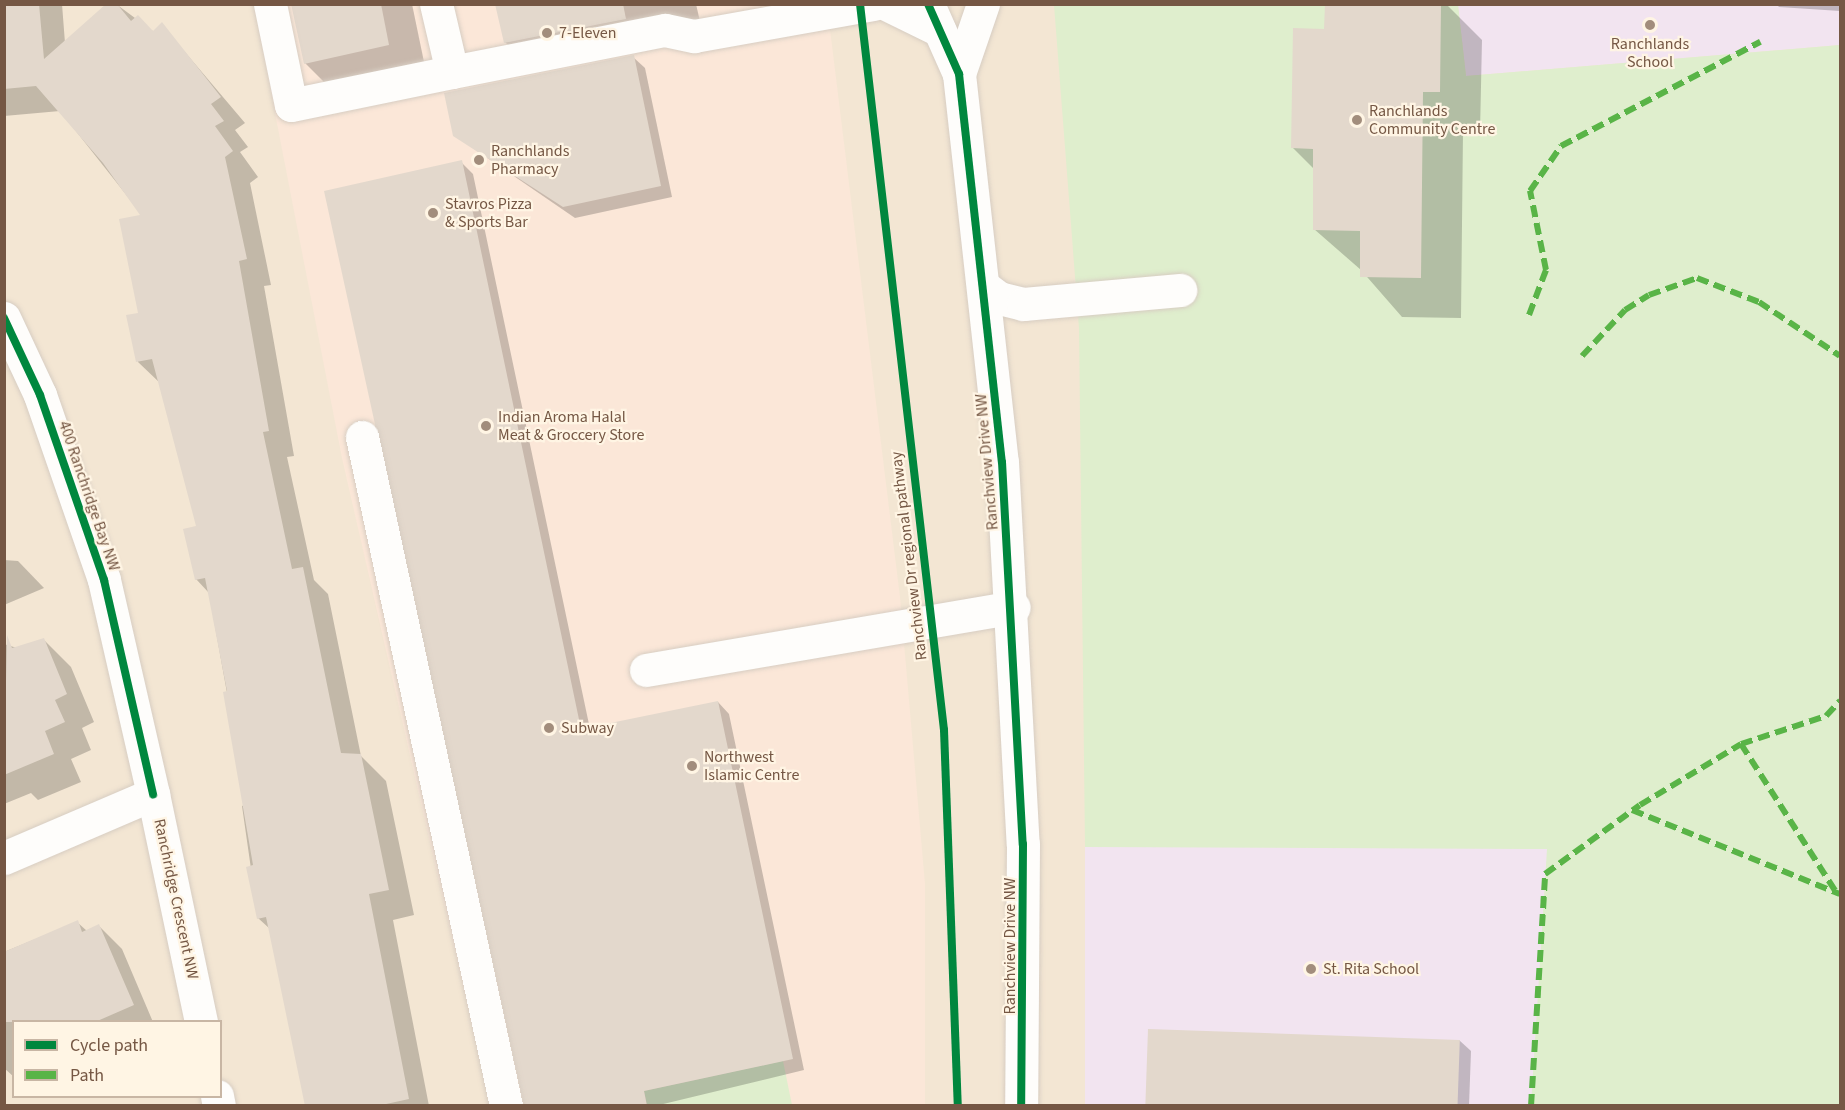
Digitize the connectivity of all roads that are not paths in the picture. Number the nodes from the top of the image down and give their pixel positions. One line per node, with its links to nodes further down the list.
1 (270, 4): 8 (street)
2 (436, 4): 8 (street)
3 (873, 4): 6 (street)
4 (886, 4): 7 (street)
5 (982, 4): 9 (street, Ranchview Drive NW)
6 (744, 15): 8 (street)
7 (934, 17): 9 (street, Ranchview Drive NW)
8 (452, 72)
9 (959, 74): 10 (street, Ranchview Drive NW)
10 (983, 286): 11 (street); 14 (street, Ranchview Drive NW)
11 (1180, 290)
12 (4, 318): 16 (street, 400 Ranchridge Bay NW)
13 (362, 437): 19 (street)
14 (1014, 607): 15 (street); 20 (street, Ranchview Drive NW)
15 (646, 670)
16 (153, 794): 17 (street, Ranchridge Crescent NW); 18 (street, Ranchridge Crescent NW)
17 (4, 858)
18 (201, 1020)
19 (506, 1106)
20 (1021, 1106)

